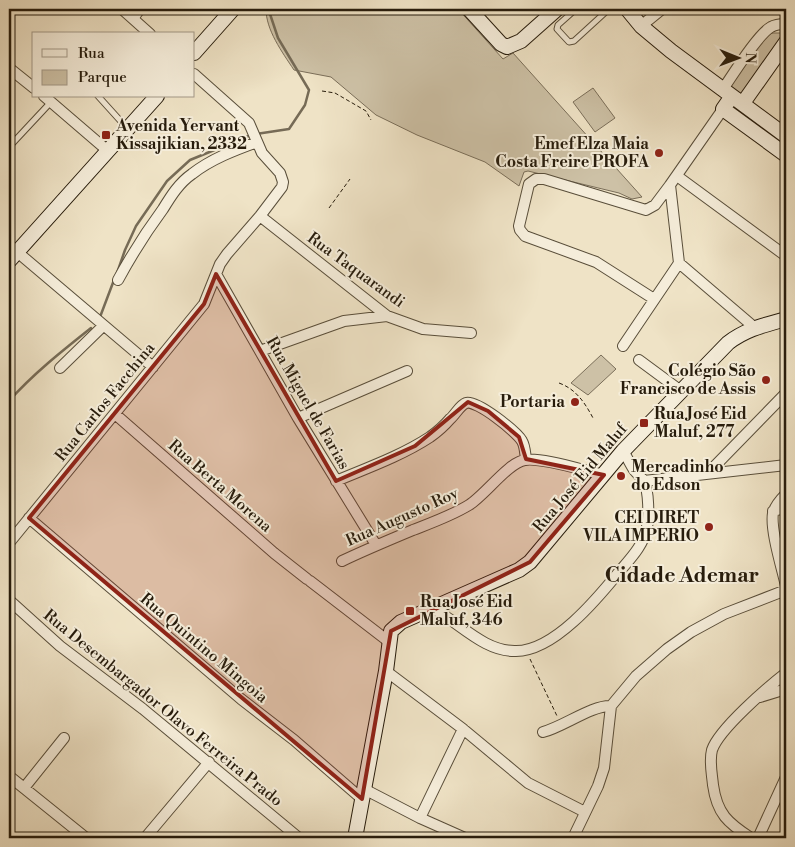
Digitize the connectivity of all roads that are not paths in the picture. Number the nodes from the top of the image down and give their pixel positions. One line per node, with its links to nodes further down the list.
1 (122, 9): 10 (street)
2 (143, 9): 10 (lane)
3 (233, 9): 15 (street)
4 (469, 9): 5 (street)
5 (557, 9)
6 (576, 9): 7 (lane)
7 (609, 9)
8 (627, 9): 12 (street)
9 (662, 9): 12 (street)
10 (135, 20): 13 (street)
11 (786, 24): 20 (street)
12 (641, 26): 20 (street)
13 (148, 32)
14 (786, 42): 16 (street)
15 (195, 52)
16 (781, 57): 20 (street)
17 (9, 68): 19 (street)
18 (195, 75): 26 (street)
19 (32, 86)
20 (732, 96): 24 (street); 27 (street)
21 (100, 98): 25 (lane)
22 (155, 98): 25 (street)
23 (47, 99): 28 (lane); 29 (street)
24 (723, 109): 30 (street); 31 (street)
25 (128, 129): 29 (street)
26 (255, 135): 33 (street, Rua Carlos Facchina); 38 (street)
27 (786, 136)
28 (9, 147)
29 (108, 152): 34 (street)
30 (786, 155)
31 (677, 176): 32 (street); 35 (street)
32 (670, 185): 36 (street); 39 (street)
33 (260, 216): 37 (street, Rua Carlos Facchina); 40 (street, Rua Taquarandi)
34 (11, 253): 42 (street)
35 (786, 256)
36 (679, 263): 39 (street); 43 (street)
37 (216, 274): 46 (street, Rua Miguel de Farias); 48 (street, Rua Carlos Facchina)
38 (118, 280)
39 (654, 299): 45 (street)
40 (387, 316): 44 (street, Rua Taquarandi); 46 (street)
41 (786, 319): 43 (street, Rua José Eid Maluf)
42 (103, 326): 48 (street); 49 (street)
43 (754, 327): 51 (street, Rua José Eid Maluf)
44 (471, 333)
45 (623, 346)
46 (260, 351): 54 (street, Rua Miguel de Farias)
47 (639, 360): 51 (street)
48 (153, 367): 53 (street, Rua Carlos Facchina)
49 (60, 368)
50 (407, 371): 54 (street)
51 (681, 391): 55 (street, Rua José Eid Maluf)
52 (786, 393): 58 (street)
53 (115, 414): 65 (street, Rua Carlos Facchina); 72 (street, Rua Berta Morena)
54 (298, 418): 60 (street, Rua Miguel de Farias)
55 (623, 450): 59 (street, Rua José Eid Maluf); 61 (street)
56 (522, 460): 59 (street); 60 (street); 67 (street, Rua Augusto Roy)
57 (786, 465): 58 (street)
58 (708, 473): 61 (street)
59 (604, 475): 71 (street, Rua José Eid Maluf)
60 (336, 481): 67 (street, Rua Miguel de Farias)
61 (644, 481): 71 (street)
62 (786, 494): 64 (street)
63 (786, 508): 64 (street)
64 (774, 511): 69 (street)
65 (29, 518): 66 (street, Rua Carlos Facchina); 85 (street, Rua Quintino Mingoia)
66 (9, 543)
67 (376, 545): 68 (street, Rua Augusto Roy)
68 (342, 561)
69 (786, 588): 77 (street)
70 (9, 600): 81 (street, Rua Desembargador Olavo Ferreira Prado)
71 (432, 608): 72 (street, Rua José Eid Maluf)
72 (388, 641): 73 (street)
73 (386, 671): 78 (street); 85 (street)
74 (786, 673): 76 (street)
75 (786, 689): 76 (street)
76 (756, 698): 94 (street)
77 (611, 706): 79 (street); 86 (street)
78 (463, 729): 86 (street); 87 (street)
79 (543, 732)
80 (64, 738): 84 (street)
81 (208, 762): 89 (street); 90 (street, Rua Desembargador Olavo Ferreira Prado)
82 (9, 776): 84 (street)
83 (786, 776): 95 (street)
84 (24, 788): 88 (street)
85 (363, 794): 87 (street, Rua Quintino Mingoia); 91 (street)
86 (585, 812): 93 (street)
87 (420, 818): 92 (street, Rua Quintino Mingoia)
88 (86, 838)
89 (145, 838)
90 (299, 838)
91 (355, 838)
92 (465, 838)
93 (574, 838)
94 (751, 838)
95 (758, 838)

